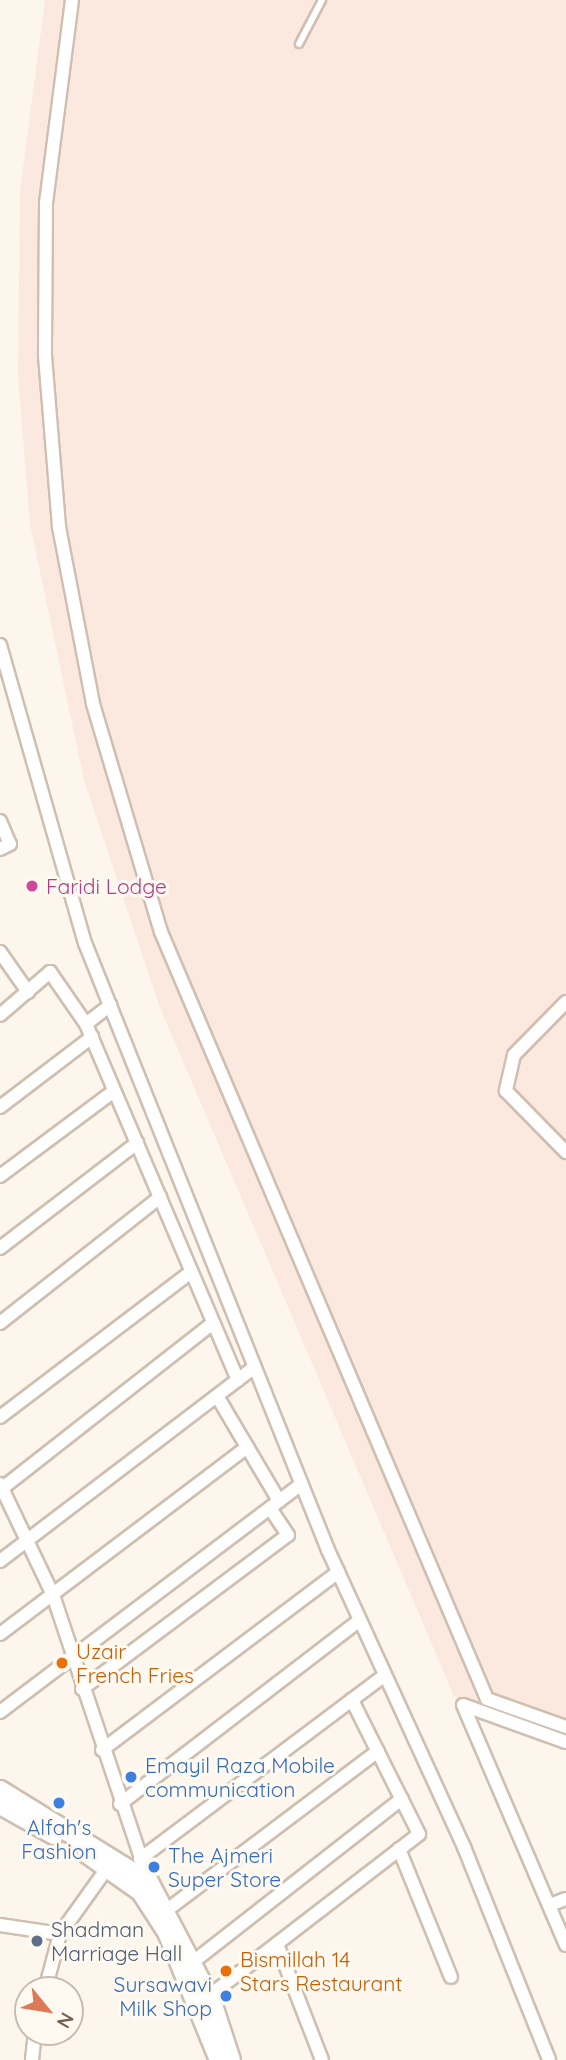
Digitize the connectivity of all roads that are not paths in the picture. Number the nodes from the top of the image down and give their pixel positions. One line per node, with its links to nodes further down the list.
1 (72, 0): 43 (street)
2 (322, 0): 3 (lane)
3 (299, 44)
4 (0, 645): 10 (street)
5 (0, 821): 6 (street)
6 (0, 849)
7 (0, 952): 8 (street)
8 (29, 992): 11 (street); 12 (street)
9 (566, 1002): 17 (street)
10 (110, 1005): 12 (street); 24 (street)
11 (0, 1015)
12 (86, 1024): 13 (street)
13 (92, 1037): 14 (street); 15 (street)
14 (114, 1091): 16 (street); 18 (street)
15 (0, 1107)
16 (136, 1143): 19 (street); 20 (street)
17 (566, 1152)
18 (0, 1176)
19 (160, 1197): 21 (street); 22 (street)
20 (0, 1248)
21 (191, 1272): 23 (street); 27 (street)
22 (0, 1323)
23 (213, 1323): 25 (street); 30 (street)
24 (255, 1367): 25 (street); 29 (street)
25 (238, 1380): 26 (street)
26 (217, 1396): 28 (street); 32 (street)
27 (0, 1418)
28 (247, 1447): 31 (street); 35 (street)
29 (302, 1484): 31 (street); 34 (street)
30 (1, 1488): 32 (street)
31 (275, 1504): 38 (street); 40 (street)
32 (24, 1543): 33 (street); 35 (street)
33 (0, 1561)
34 (338, 1572): 36 (street); 45 (street)
35 (53, 1595): 37 (street); 38 (street)
36 (360, 1620): 39 (street); 49 (street)
37 (0, 1634)
38 (72, 1654): 40 (street); 42 (street)
39 (385, 1675): 41 (street); 69 (street)
40 (82, 1689): 45 (street)
41 (352, 1700): 46 (street); 52 (street)
42 (0, 1712)
43 (566, 1727)
44 (566, 1742): 56 (street)
45 (102, 1750): 49 (street)
46 (378, 1751): 48 (street); 57 (street)
47 (0, 1790): 54 (main road)
48 (402, 1800): 51 (street); 62 (street)
49 (120, 1804): 52 (street)
50 (0, 1805): 53 (main road)
51 (399, 1849): 60 (street); 64 (street)
52 (140, 1859): 54 (street)
53 (108, 1867): 59 (street); 66 (main road)
54 (149, 1882): 57 (main road)
55 (566, 1899): 56 (street)
56 (550, 1905): 61 (street)
57 (167, 1910): 62 (main road)
58 (0, 1925): 59 (street)
59 (60, 1934): 63 (street)
60 (277, 1944): 65 (street); 68 (street)
61 (566, 1945)
62 (193, 1962): 65 (main road)
63 (49, 1976)
64 (451, 1977)
65 (209, 1996): 67 (main road)
66 (219, 2060)
67 (231, 2060)
68 (322, 2060)
69 (549, 2060)

